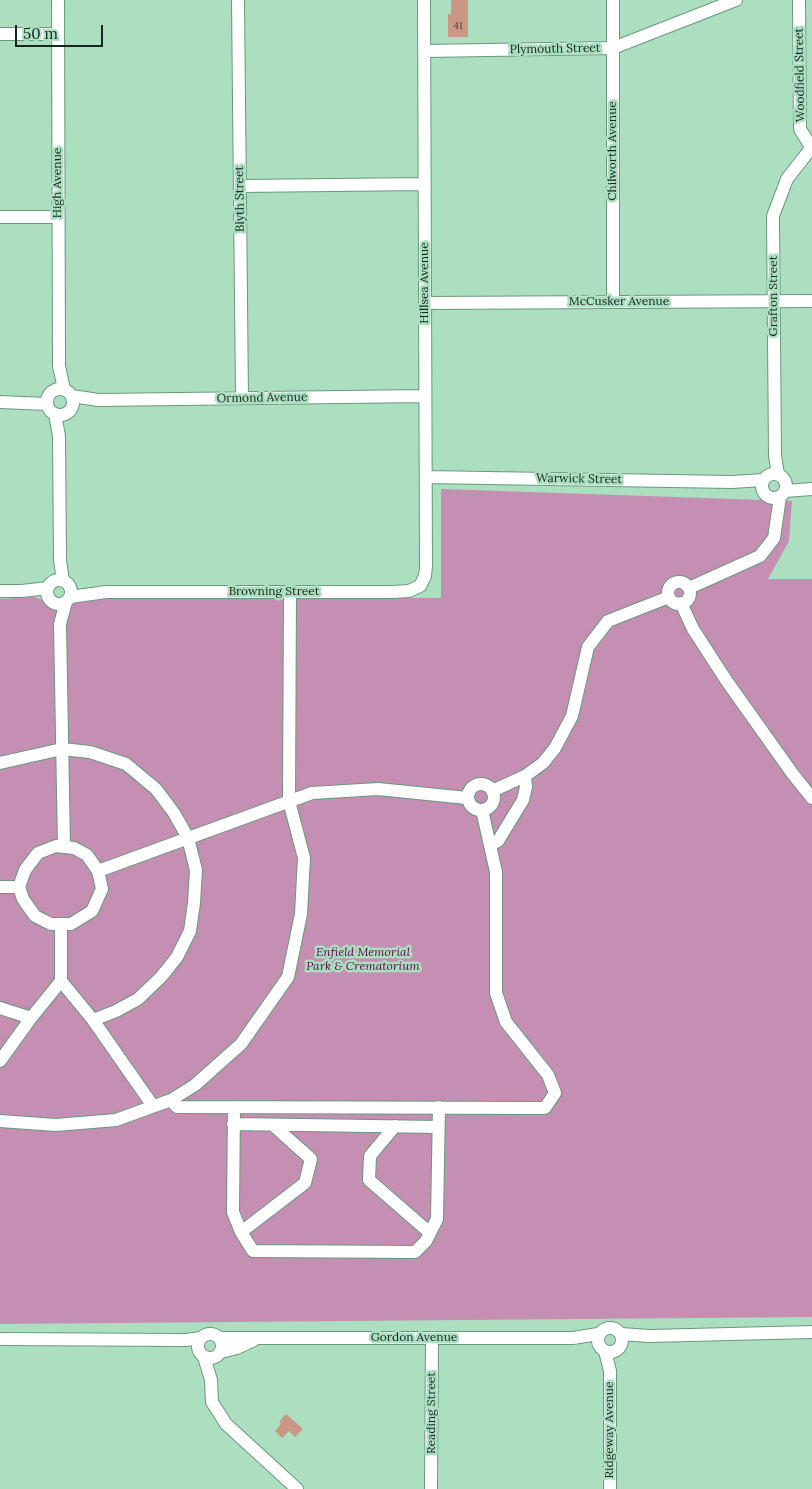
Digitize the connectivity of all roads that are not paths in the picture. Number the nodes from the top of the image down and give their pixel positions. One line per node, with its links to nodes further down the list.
1 (58, 0): 8 (street, High Avenue)
2 (238, 0): 13 (street, Blyth Street)
3 (424, 0): 10 (street, Hillsea Avenue)
4 (613, 0): 9 (street, Chilworth Avenue)
5 (736, 0): 9 (street, Plymouth Street)
6 (799, 0): 11 (street, Woodfield Street)
7 (0, 34): 8 (street)
8 (58, 34): 15 (street, High Avenue)
9 (613, 48): 10 (street, Plymouth Street); 17 (street, Chilworth Avenue)
10 (425, 51): 12 (street, Hillsea Avenue)
11 (811, 147): 16 (street, Grafton Street)
12 (425, 184): 13 (street); 19 (street, Hillsea Avenue)
13 (240, 186): 21 (street, Blyth Street)
14 (0, 217): 15 (street)
15 (58, 217): 22 (street, High Avenue)
16 (773, 301): 17 (street, McCusker Avenue); 18 (street, McCusker Avenue); 25 (street, Grafton Street)
17 (614, 302): 19 (street, McCusker Avenue)
18 (812, 302)
19 (426, 303): 20 (street, Hillsea Avenue)
20 (425, 396): 21 (street, Ormond Avenue); 24 (street, Hillsea Avenue)
21 (242, 398): 22 (street, Ormond Avenue)
22 (60, 401): 23 (street, Ormond Avenue); 30 (street, High Avenue)
23 (0, 402)
24 (426, 477): 25 (street, Warwick Street); 27 (street, Hillsea Avenue)
25 (774, 486): 26 (street, Warwick Street); 28 (street, Grafton Street)
26 (812, 488)
27 (426, 566): 31 (street, Browning Street)
28 (689, 588): 32 (street); 33 (street)
29 (0, 591): 30 (street, Browning Street)
30 (59, 592): 31 (street, Browning Street); 34 (street, High Avenue)
31 (290, 592): 40 (street)
32 (669, 597): 33 (street); 36 (street)
33 (681, 603): 39 (street)
34 (62, 749): 35 (street); 42 (street); 44 (street, High Avenue)
35 (0, 763)
36 (525, 776): 37 (street); 43 (street)
37 (492, 791): 38 (street); 41 (street)
38 (467, 798): 40 (street); 41 (street)
39 (812, 798)
40 (290, 801): 42 (street); 54 (street)
41 (482, 810): 43 (street)
42 (188, 838): 45 (street); 52 (street)
43 (490, 845): 57 (street)
44 (64, 847): 45 (street); 47 (street)
45 (98, 871): 48 (street)
46 (0, 887): 47 (street)
47 (19, 887): 48 (street)
48 (61, 924): 49 (street)
49 (61, 981): 51 (street); 52 (street)
50 (0, 1008): 51 (street)
51 (31, 1018): 53 (street)
52 (93, 1020): 55 (street)
53 (0, 1061)
54 (171, 1100): 55 (street); 56 (street)
55 (153, 1106): 58 (street)
56 (234, 1107): 57 (street); 59 (street)
57 (439, 1107): 62 (street)
58 (0, 1121)
59 (233, 1124): 60 (street); 63 (street)
60 (274, 1125): 61 (street); 63 (street)
61 (395, 1126): 62 (street); 64 (street)
62 (438, 1127): 64 (street)
63 (241, 1232): 64 (street)
64 (430, 1233)
65 (812, 1332): 70 (street, Gordon Avenue)
66 (221, 1338): 69 (street, Gordon Avenue); 71 (street); 71 (street, Gordon Avenue)
67 (432, 1338): 69 (street, Gordon Avenue); 70 (street, Gordon Avenue); 73 (street, Reading Street)
68 (0, 1339): 71 (street, Gordon Avenue)
69 (256, 1339): 71 (street, Gordon Avenue)
70 (610, 1343): 74 (street, Ridgeway Avenue)
71 (208, 1351): 72 (street)
72 (297, 1489)
73 (431, 1489)
74 (610, 1489)

